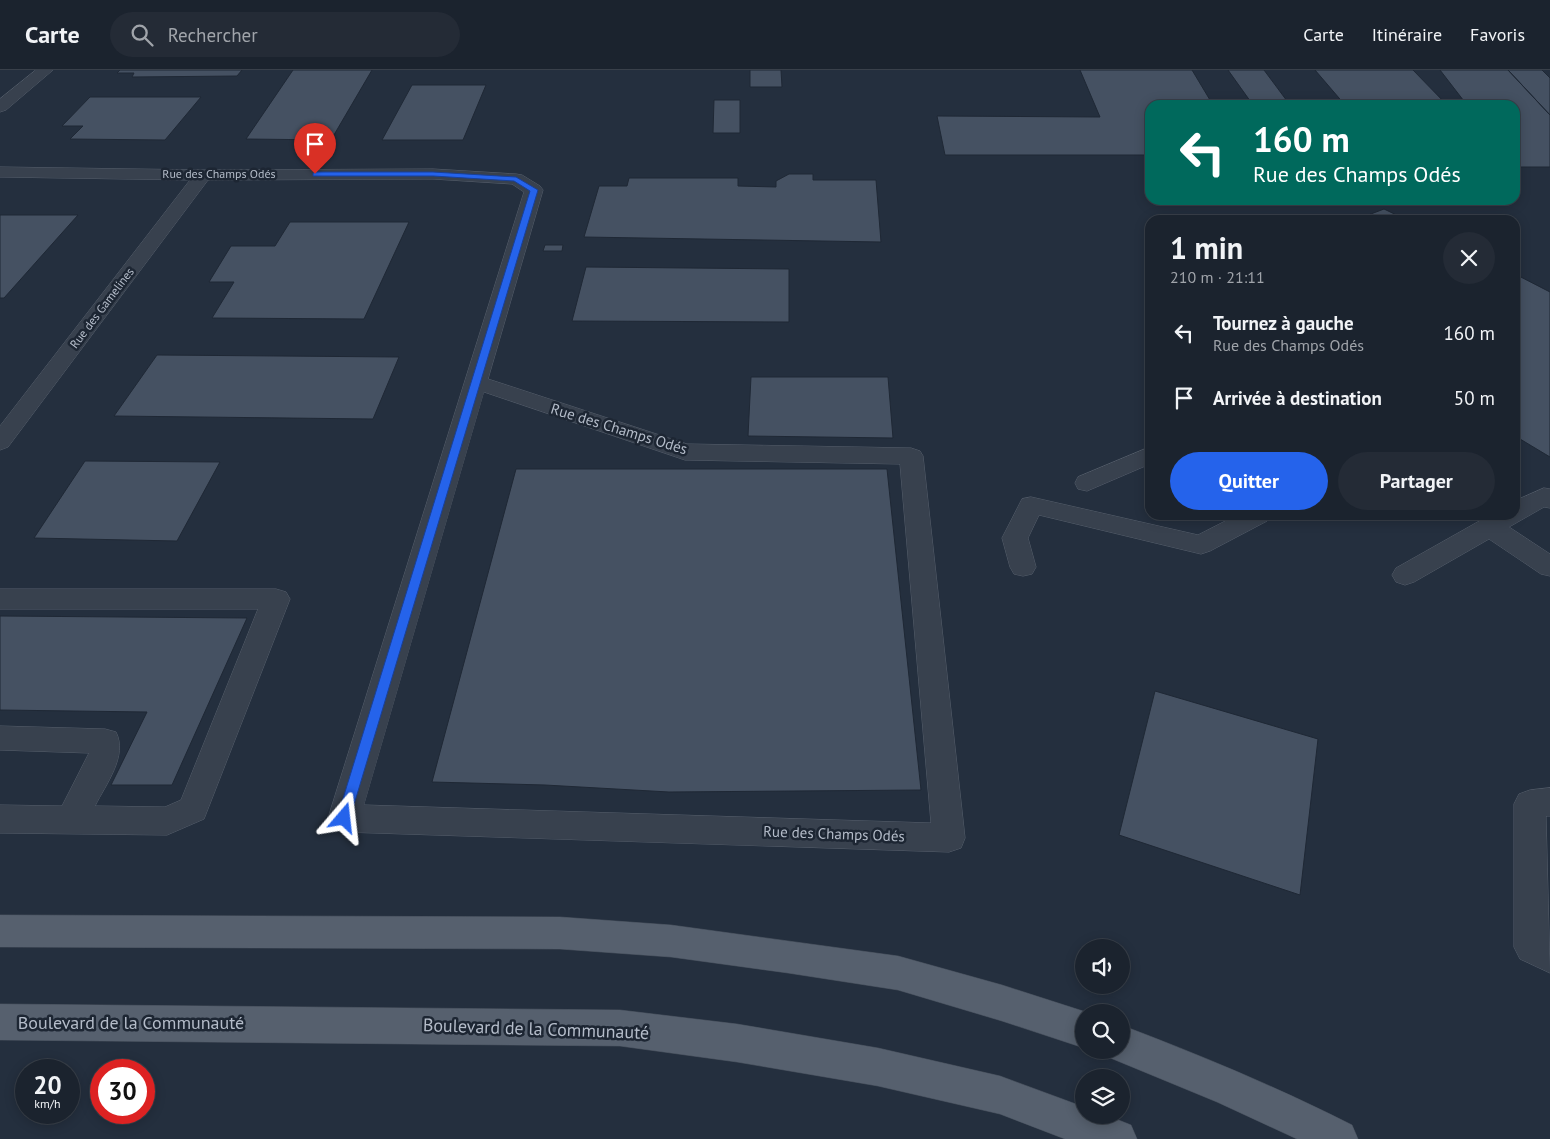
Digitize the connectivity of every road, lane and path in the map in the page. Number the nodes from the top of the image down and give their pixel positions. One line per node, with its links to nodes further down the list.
1 (45, 70): 2 (street)
2 (0, 107)
3 (0, 172): 4 (street, Rue des Champs Odés)
4 (203, 175): 5 (street, Rue des Champs Odés); 6 (street, Rue des Gamelines)
5 (476, 382): 5 (street, Rue des Champs Odés)
6 (0, 442)
7 (1145, 457): 8 (street)
8 (1087, 483)
9 (1550, 500): 10 (street)
10 (1520, 509)
11 (1248, 520): 13 (street)
12 (1500, 521): 14 (street); 15 (street)
13 (1023, 567)
14 (1550, 567)
15 (1405, 575)
16 (0, 599): 20 (street)
17 (0, 738): 20 (street)
18 (1550, 802): 22 (street)
19 (0, 819): 20 (street)
20 (71, 820)
21 (0, 931): 24 (main road)
22 (1550, 956)
23 (0, 1022): 26 (main road, Boulevard de la Communauté)
24 (1075, 1027)
25 (1130, 1048): 27 (main road)
26 (1118, 1139)
27 (1338, 1139)

